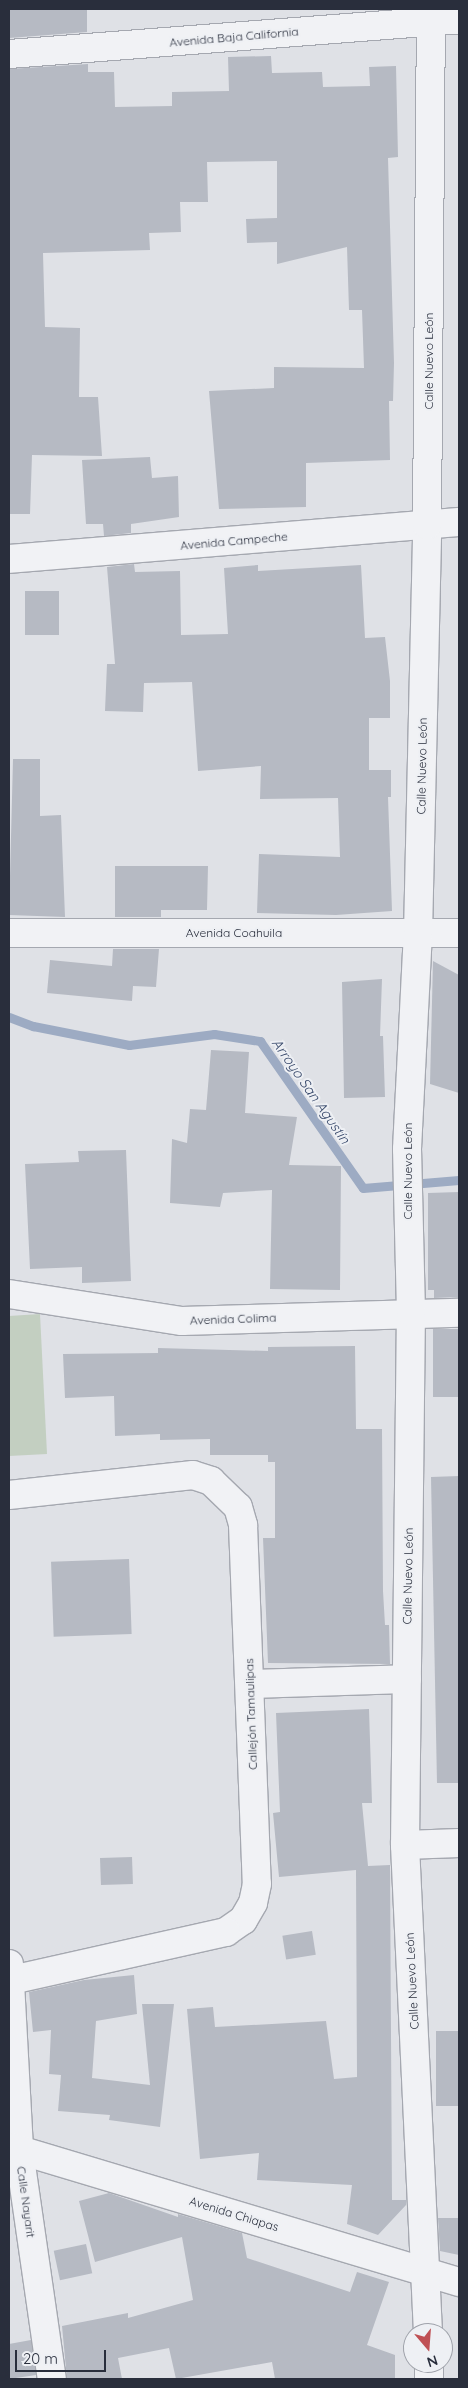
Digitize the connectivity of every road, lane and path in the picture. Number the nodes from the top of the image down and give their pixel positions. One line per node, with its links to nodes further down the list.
1 (431, 15): 2 (street, Avenida Baja California); 3 (street, Avenida Baja California); 5 (street, Calle Nuevo León)
2 (459, 19)
3 (9, 54)
4 (459, 522): 5 (street, Avenida Campeche)
5 (427, 525): 6 (street, Avenida Campeche); 9 (street, Calle Nuevo León)
6 (9, 559)
7 (459, 932): 9 (street, Avenida Coahuila)
8 (9, 933): 9 (street, Avenida Coahuila)
9 (418, 934): 11 (street, Calle Nuevo León)
10 (9, 1294): 11 (street, Avenida Colima)
11 (411, 1312): 12 (street, Avenida Colima); 14 (street, Calle Nuevo León)
12 (459, 1313)
13 (9, 1495): 15 (street, Callejón Tamaulipas)
14 (407, 1679): 15 (street); 17 (street, Calle Nuevo León)
15 (250, 1684): 18 (street, Callejón Tamaulipas)
16 (459, 1843): 17 (street)
17 (405, 1844): 20 (street, Calle Nuevo León)
18 (10, 1972): 19 (street, Calle Nayarit)
19 (14, 2149): 20 (street, Avenida Chiapas); 23 (street, Calle Nayarit)
20 (426, 2271): 21 (street, Avenida Chiapas); 22 (street, Calle Nuevo León)
21 (459, 2282)
22 (428, 2323)
23 (52, 2379)

